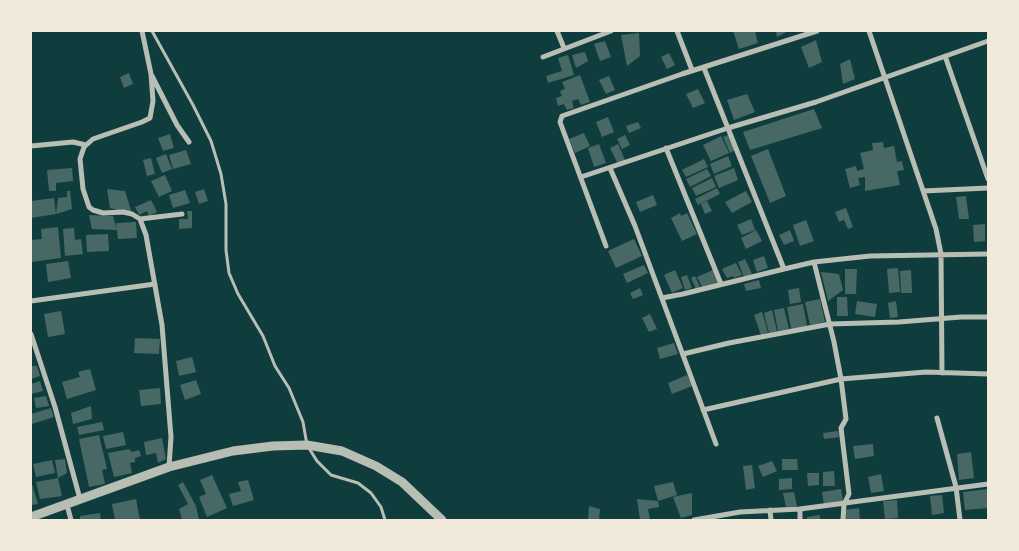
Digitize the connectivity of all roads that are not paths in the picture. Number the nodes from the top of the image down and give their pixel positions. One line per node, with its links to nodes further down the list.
1 (142, 31): 15 (street)
2 (152, 31): 49 (lane)
3 (557, 31): 10 (street)
4 (611, 31): 10 (street)
5 (677, 31): 14 (street)
6 (817, 31): 8 (street)
7 (869, 31): 16 (street)
8 (799, 34): 13 (street)
9 (988, 41): 11 (street)
10 (564, 48): 12 (street)
11 (945, 56): 16 (street); 24 (street)
12 (543, 57)
13 (704, 68): 14 (street); 17 (street)
14 (692, 70): 23 (street)
15 (151, 74): 18 (street); 19 (street)
16 (885, 77): 17 (street); 26 (street)
17 (728, 128): 21 (street); 33 (street)
18 (189, 142)
19 (86, 145): 20 (street); 28 (street)
20 (31, 146)
21 (666, 148): 22 (street); 35 (street)
22 (610, 168): 23 (street); 36 (street)
23 (581, 177): 29 (street)
24 (988, 179)
25 (988, 188): 26 (street)
26 (923, 191): 30 (street)
27 (182, 214): 28 (street)
28 (140, 219): 34 (street)
29 (606, 246)
30 (941, 254): 31 (street); 32 (street); 39 (street)
31 (988, 254)
32 (814, 262): 33 (street); 40 (street)
33 (784, 269): 35 (street)
34 (155, 284): 37 (street); 50 (street)
35 (721, 284): 36 (street)
36 (662, 298): 42 (street)
37 (31, 302)
38 (988, 317): 39 (street)
39 (942, 319): 40 (street); 43 (street)
40 (830, 324): 42 (street); 45 (street)
41 (31, 334): 53 (street)
42 (683, 354): 46 (street)
43 (942, 373): 44 (street); 45 (street)
44 (988, 374)
45 (841, 379): 46 (street); 54 (street)
46 (703, 410): 48 (street)
47 (937, 418): 52 (street)
48 (716, 444)
49 (307, 445): 50 (street); 60 (lane); 61 (street)
50 (168, 467): 53 (street)
51 (988, 484): 52 (street)
52 (956, 487): 54 (street); 66 (street)
53 (80, 500): 55 (street)
54 (844, 504): 57 (street); 65 (street)
55 (67, 505): 58 (street); 59 (street)
56 (770, 510): 57 (street); 62 (street); 63 (street)
57 (800, 510): 64 (street)
58 (31, 517)
59 (71, 520)
60 (385, 520)
61 (442, 520)
62 (694, 520)
63 (771, 520)
64 (800, 520)
65 (843, 520)
66 (960, 520)

